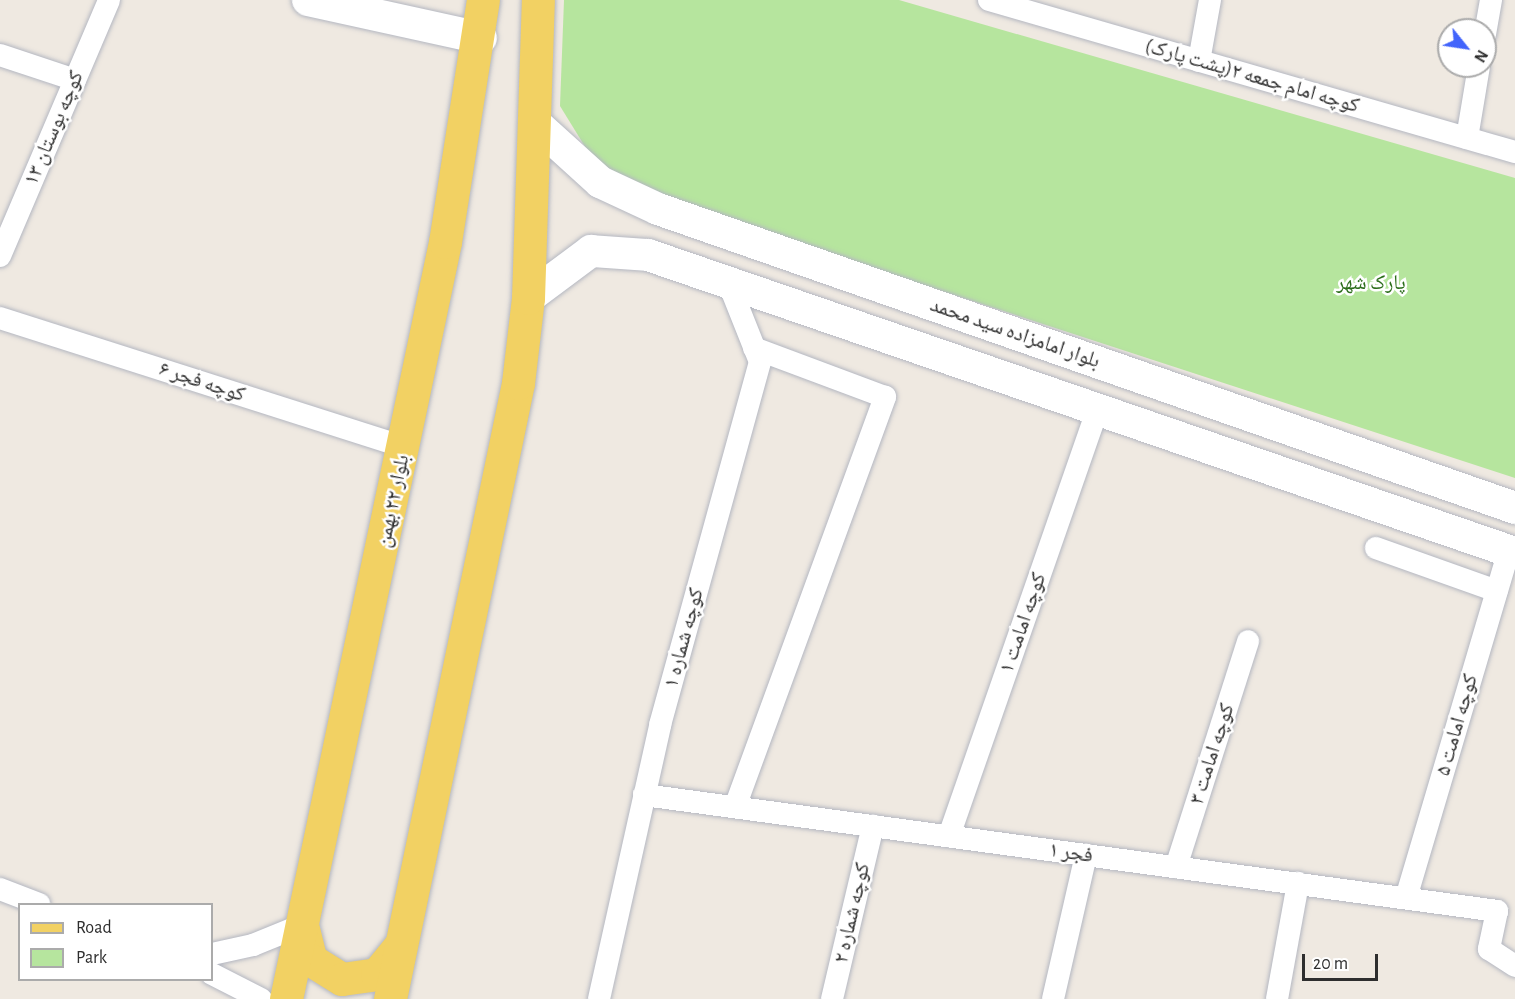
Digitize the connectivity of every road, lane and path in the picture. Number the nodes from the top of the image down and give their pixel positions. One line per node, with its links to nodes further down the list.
1 (109, 0): 13 (street, کوچه بوستان ۱۳)
2 (308, 0): 9 (main road)
3 (483, 0): 9 (main road, بلوار ۲۲ بهمن)
4 (538, 0): 14 (main road)
5 (989, 0): 11 (street, کوچه امام جمعه ۲(پشت پارک))
6 (1210, 0): 11 (street)
7 (1491, 0): 8 (street)
8 (1488, 18)
9 (481, 38): 23 (main road, بلوار ۲۲ بهمن)
10 (0, 55): 13 (street)
11 (1199, 61): 15 (street, کوچه امام جمعه ۲(پشت پارک))
12 (1477, 78): 15 (street)
13 (75, 80): 17 (street, کوچه بوستان ۱۳)
14 (535, 123): 19 (main road); 24 (main road, بلوار امامزاده سید محمد)
15 (1467, 138): 16 (street, کوچه امام جمعه ۲(پشت پارک))
16 (1515, 152)
17 (0, 256)
18 (729, 284): 19 (main road); 21 (street, کوچه شماره ۱); 22 (main road)
19 (528, 298): 40 (main road)
20 (0, 318): 23 (street, کوچه فجر ۶)
21 (754, 348): 29 (street, کوچه شماره ۱); 30 (street)
22 (1097, 410): 26 (main road); 32 (street, کوچه امامت ۱)
23 (404, 447): 39 (main road, بلوار ۲۲ بهمن)
24 (1515, 508)
25 (1376, 548): 27 (street)
26 (1512, 552): 27 (street, کوچه امامت ۵)
27 (1497, 591): 37 (street, کوچه امامت ۵)
28 (1248, 641): 34 (street, کوچه امامت ۳)
29 (644, 795): 30 (street, فجر ۱); 47 (street, کوچه شماره ۱)
30 (735, 807): 31 (street, فجر ۱)
31 (873, 826): 32 (street, فجر ۱); 48 (street, کوچه شماره ۲)
32 (949, 836): 33 (street, فجر ۱)
33 (1086, 855): 34 (street, فجر ۱); 49 (street)
34 (1176, 867): 35 (street, فجر ۱)
35 (1298, 884): 37 (street, فجر ۱); 50 (street)
36 (0, 889): 38 (street)
37 (1406, 898): 42 (street, فجر ۱)
38 (36, 903)
39 (302, 925): 40 (main road); 41 (street); 46 (main road, بلوار ۲۲ بهمن)
40 (400, 946): 44 (main road)
41 (213, 954)
42 (1515, 966)
43 (213, 975): 45 (street)
44 (388, 997)
45 (261, 999)
46 (286, 999)
47 (599, 999)
48 (832, 999)
49 (1053, 999)
50 (1277, 999)

